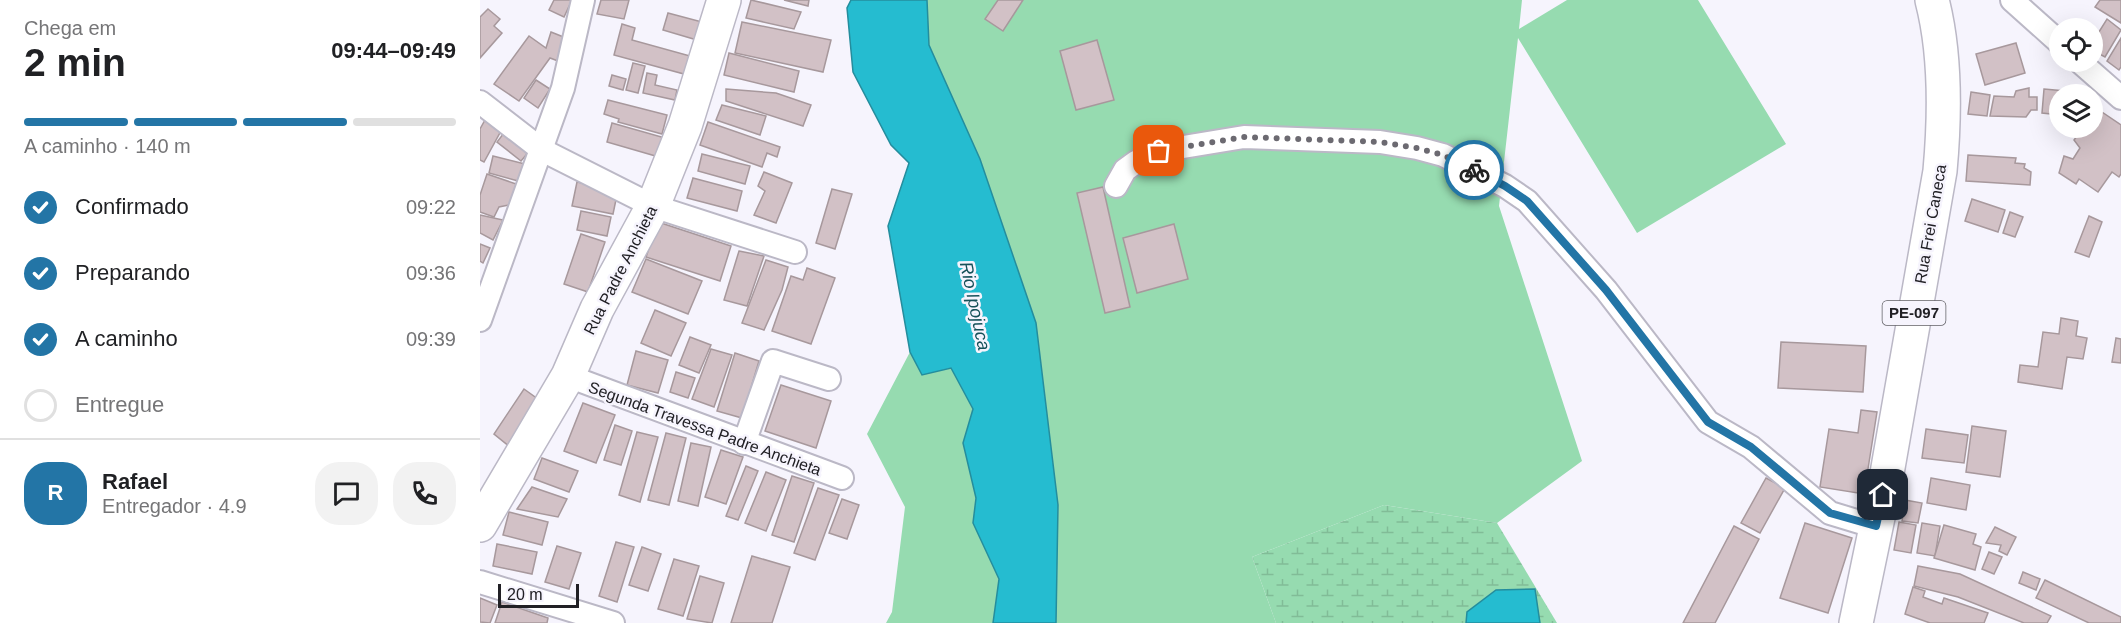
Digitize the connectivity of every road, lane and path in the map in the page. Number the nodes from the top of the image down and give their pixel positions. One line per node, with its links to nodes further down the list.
1 (583, 0): 9 (street)
2 (724, 0): 11 (main road, Rua Padre Anchieta)
3 (1932, 0): 19 (main road, Rua Frei Caneca / PE-097)
4 (2012, 0): 5 (street)
5 (2049, 33)
6 (2091, 72): 7 (street)
7 (2121, 98)
8 (480, 102): 9 (street)
9 (542, 150): 11 (street); 13 (street)
10 (1116, 186): 19 (street)
11 (653, 206): 12 (street); 14 (main road, Rua Padre Anchieta)
12 (795, 252)
13 (480, 320)
14 (568, 376): 16 (street, Segunda Travessa Padre Anchieta); 18 (main road, Rua Padre Anchieta)
15 (829, 379): 16 (street)
16 (744, 443): 17 (street, Segunda Travessa Padre Anchieta)
17 (842, 478)
18 (480, 525)
19 (1876, 526): 22 (main road, Rua Frei Caneca / PE-097)
20 (480, 582): 21 (street)
21 (613, 623)
22 (1856, 623)

